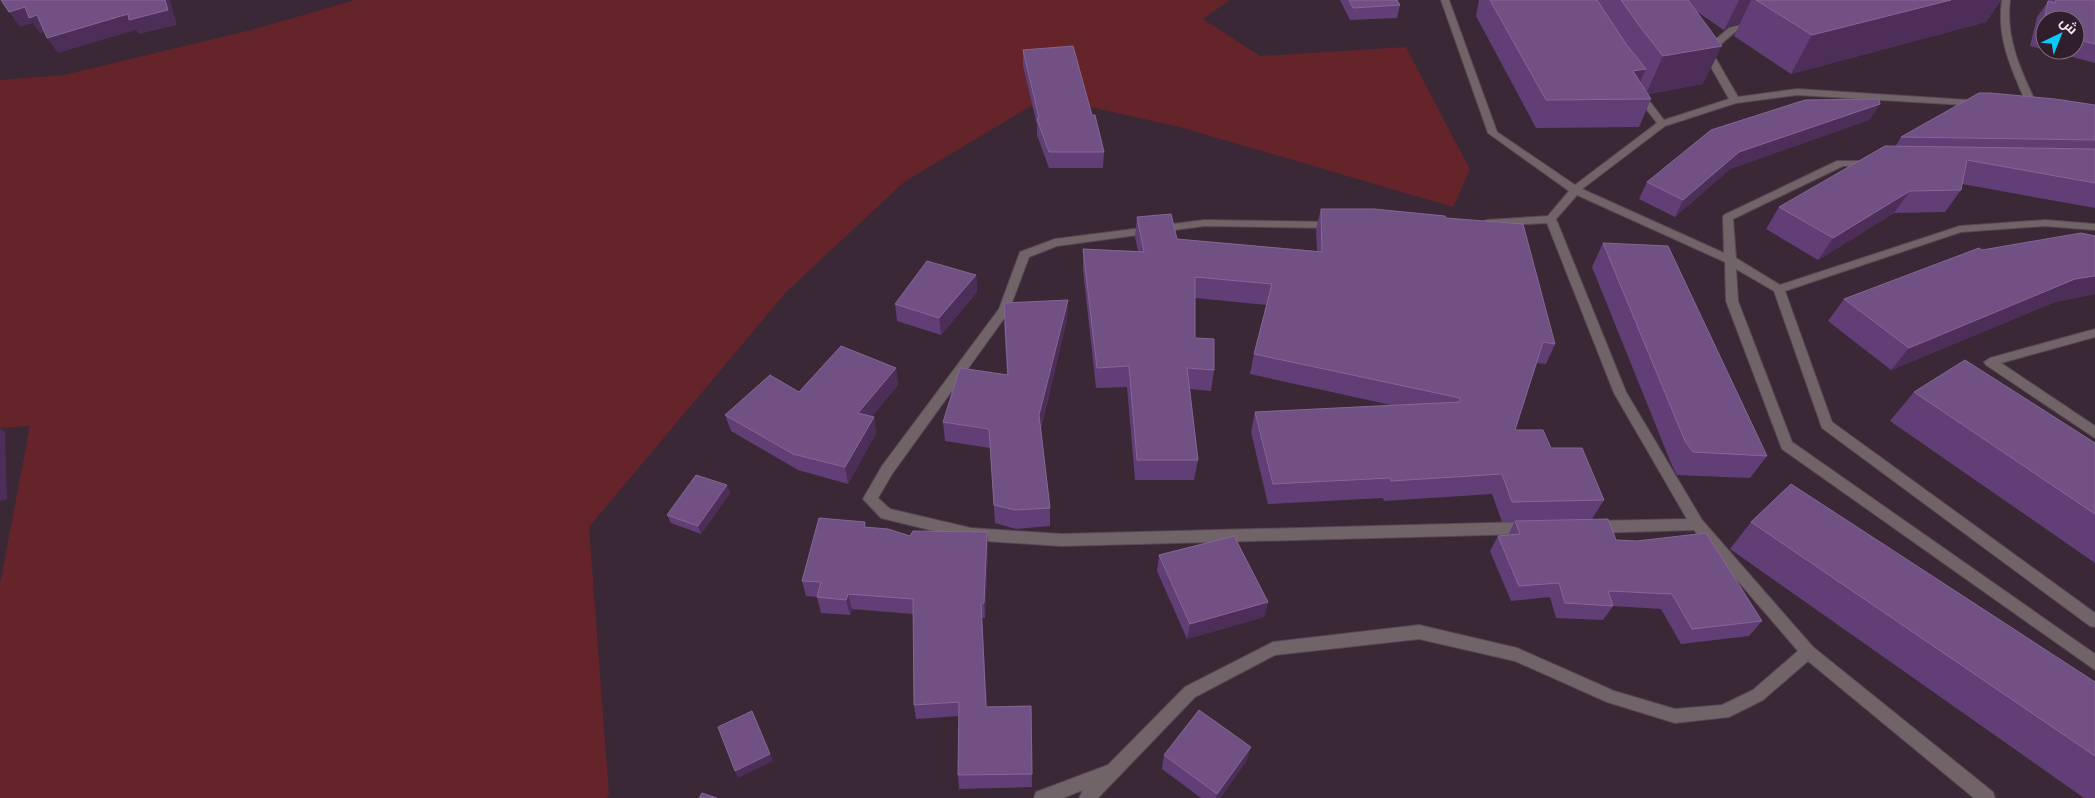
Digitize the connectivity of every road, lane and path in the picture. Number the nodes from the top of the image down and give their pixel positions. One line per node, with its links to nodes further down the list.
1 (1444, 0): 10 (street)
2 (2006, 0): 7 (street)
3 (1760, 23): 5 (street)
4 (1630, 82): 8 (street)
5 (1734, 100): 6 (street); 8 (street)
6 (1994, 104)
7 (2046, 108)
8 (1662, 124): 10 (street)
9 (1881, 163): 15 (street)
10 (1575, 190): 11 (street); 15 (street)
11 (1551, 219): 12 (street); 19 (street)
12 (1475, 224)
13 (1350, 225): 21 (street)
14 (2095, 227): 16 (street)
15 (1730, 260): 16 (street); 24 (street)
16 (1779, 289): 22 (street)
17 (2095, 333): 18 (street)
18 (2095, 433)
19 (1697, 524): 20 (street); 23 (street)
20 (1578, 527)
21 (1539, 528)
22 (2095, 621)
23 (1808, 652): 25 (street); 28 (street)
24 (2095, 663)
25 (1114, 770): 26 (street); 27 (street)
26 (1042, 798)
27 (1087, 798)
28 (1987, 798)

